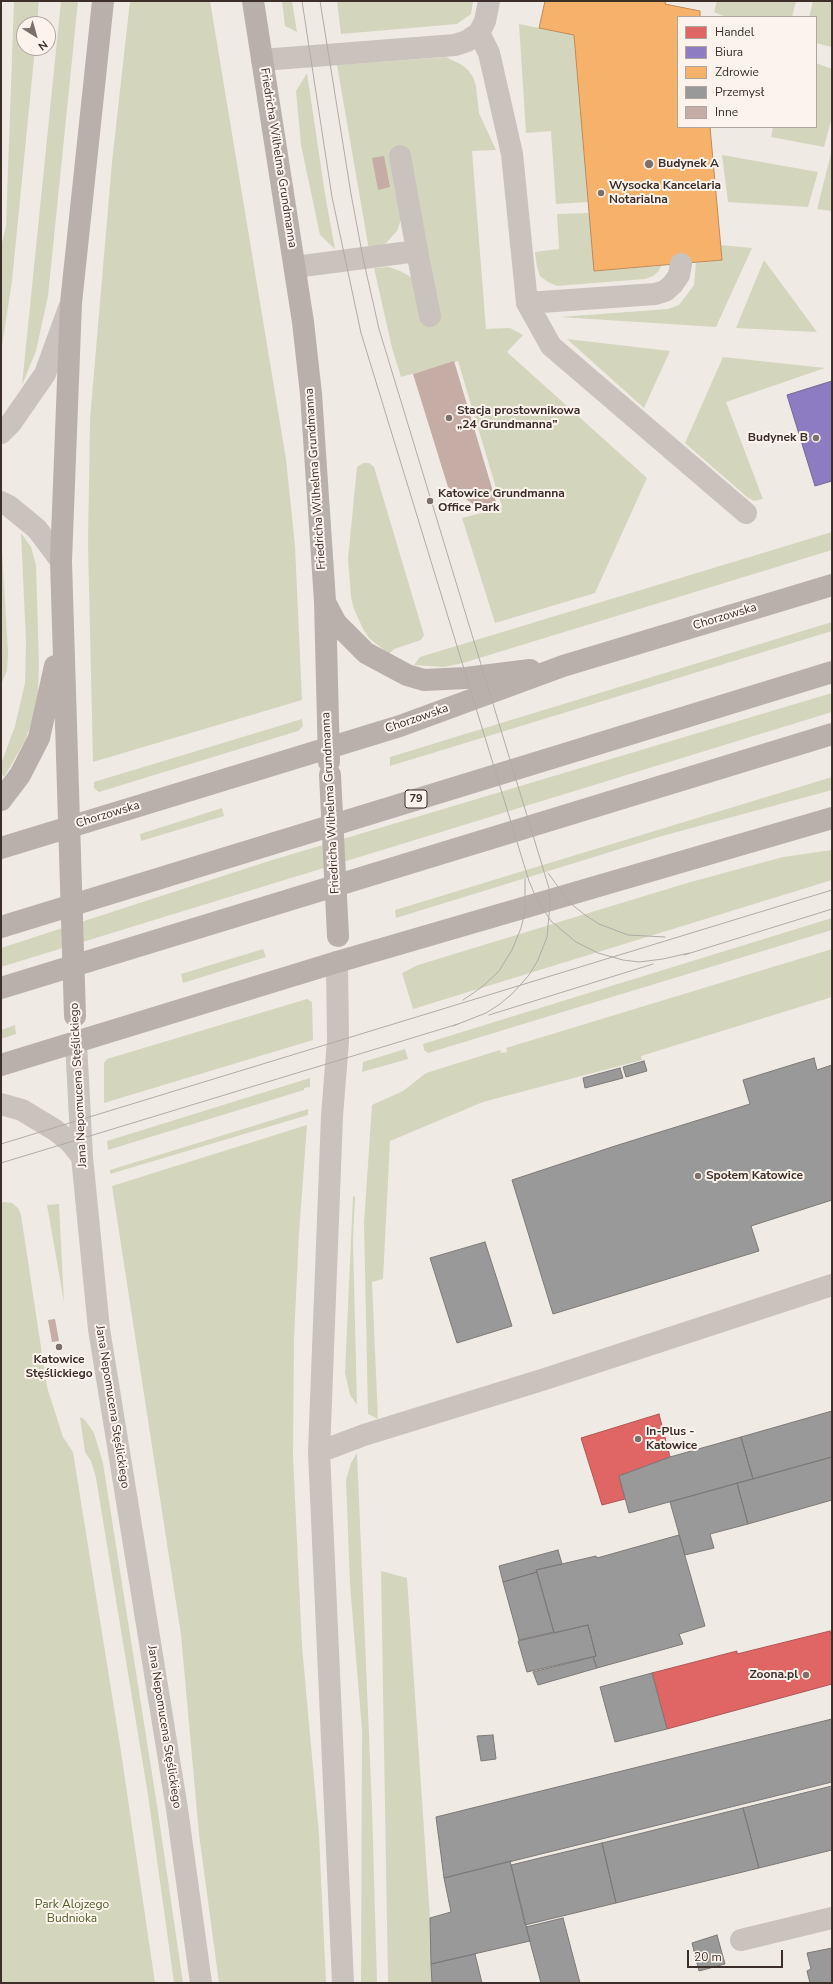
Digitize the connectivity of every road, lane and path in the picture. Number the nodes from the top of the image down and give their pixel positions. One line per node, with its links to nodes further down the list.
1 (103, 1): 10 (main road)
2 (253, 1): 5 (main road, Friedricha Wilhelma Grundmanna)
3 (489, 1): 4 (street)
4 (479, 33): 5 (street); 11 (street)
5 (262, 60): 9 (main road, Friedricha Wilhelma Grundmanna)
6 (400, 156): 7 (street)
7 (416, 251): 9 (street); 12 (street)
8 (681, 264): 11 (street)
9 (295, 267): 18 (main road, Friedricha Wilhelma Grundmanna)
10 (71, 303): 13 (street); 16 (main road)
11 (527, 303): 15 (street)
12 (430, 316)
13 (1, 433)
14 (1, 502): 16 (street)
15 (746, 513)
16 (61, 561): 19 (main road)
17 (832, 585): 20 (main road, Chorzowska)
18 (325, 601): 20 (main road); 23 (main road, Friedricha Wilhelma Grundmanna)
19 (62, 629): 24 (main road); 26 (main road)
20 (564, 666): 23 (main road, Chorzowska)
21 (832, 672): 28 (main road, 79)
22 (832, 734): 30 (main road)
23 (328, 748): 26 (main road, Chorzowska); 29 (main road, Friedricha Wilhelma Grundmanna, bridge)
24 (1, 800)
25 (832, 818): 29 (main road)
26 (69, 827): 27 (main road, Chorzowska); 31 (main road, Jana Nepomucena Stęślickiego, bridge)
27 (1, 848)
28 (1, 927)
29 (337, 962): 31 (main road); 36 (street)
30 (1, 988)
31 (76, 1042): 32 (main road); 34 (street, Jana Nepomucena Stęślickiego)
32 (1, 1065)
33 (1, 1104): 34 (street)
34 (82, 1157): 39 (street, Jana Nepomucena Stęślickiego)
35 (832, 1285): 36 (street)
36 (319, 1452): 40 (street)
37 (832, 1918): 38 (street)
38 (741, 1940)
39 (201, 1983)
40 (344, 1983)

